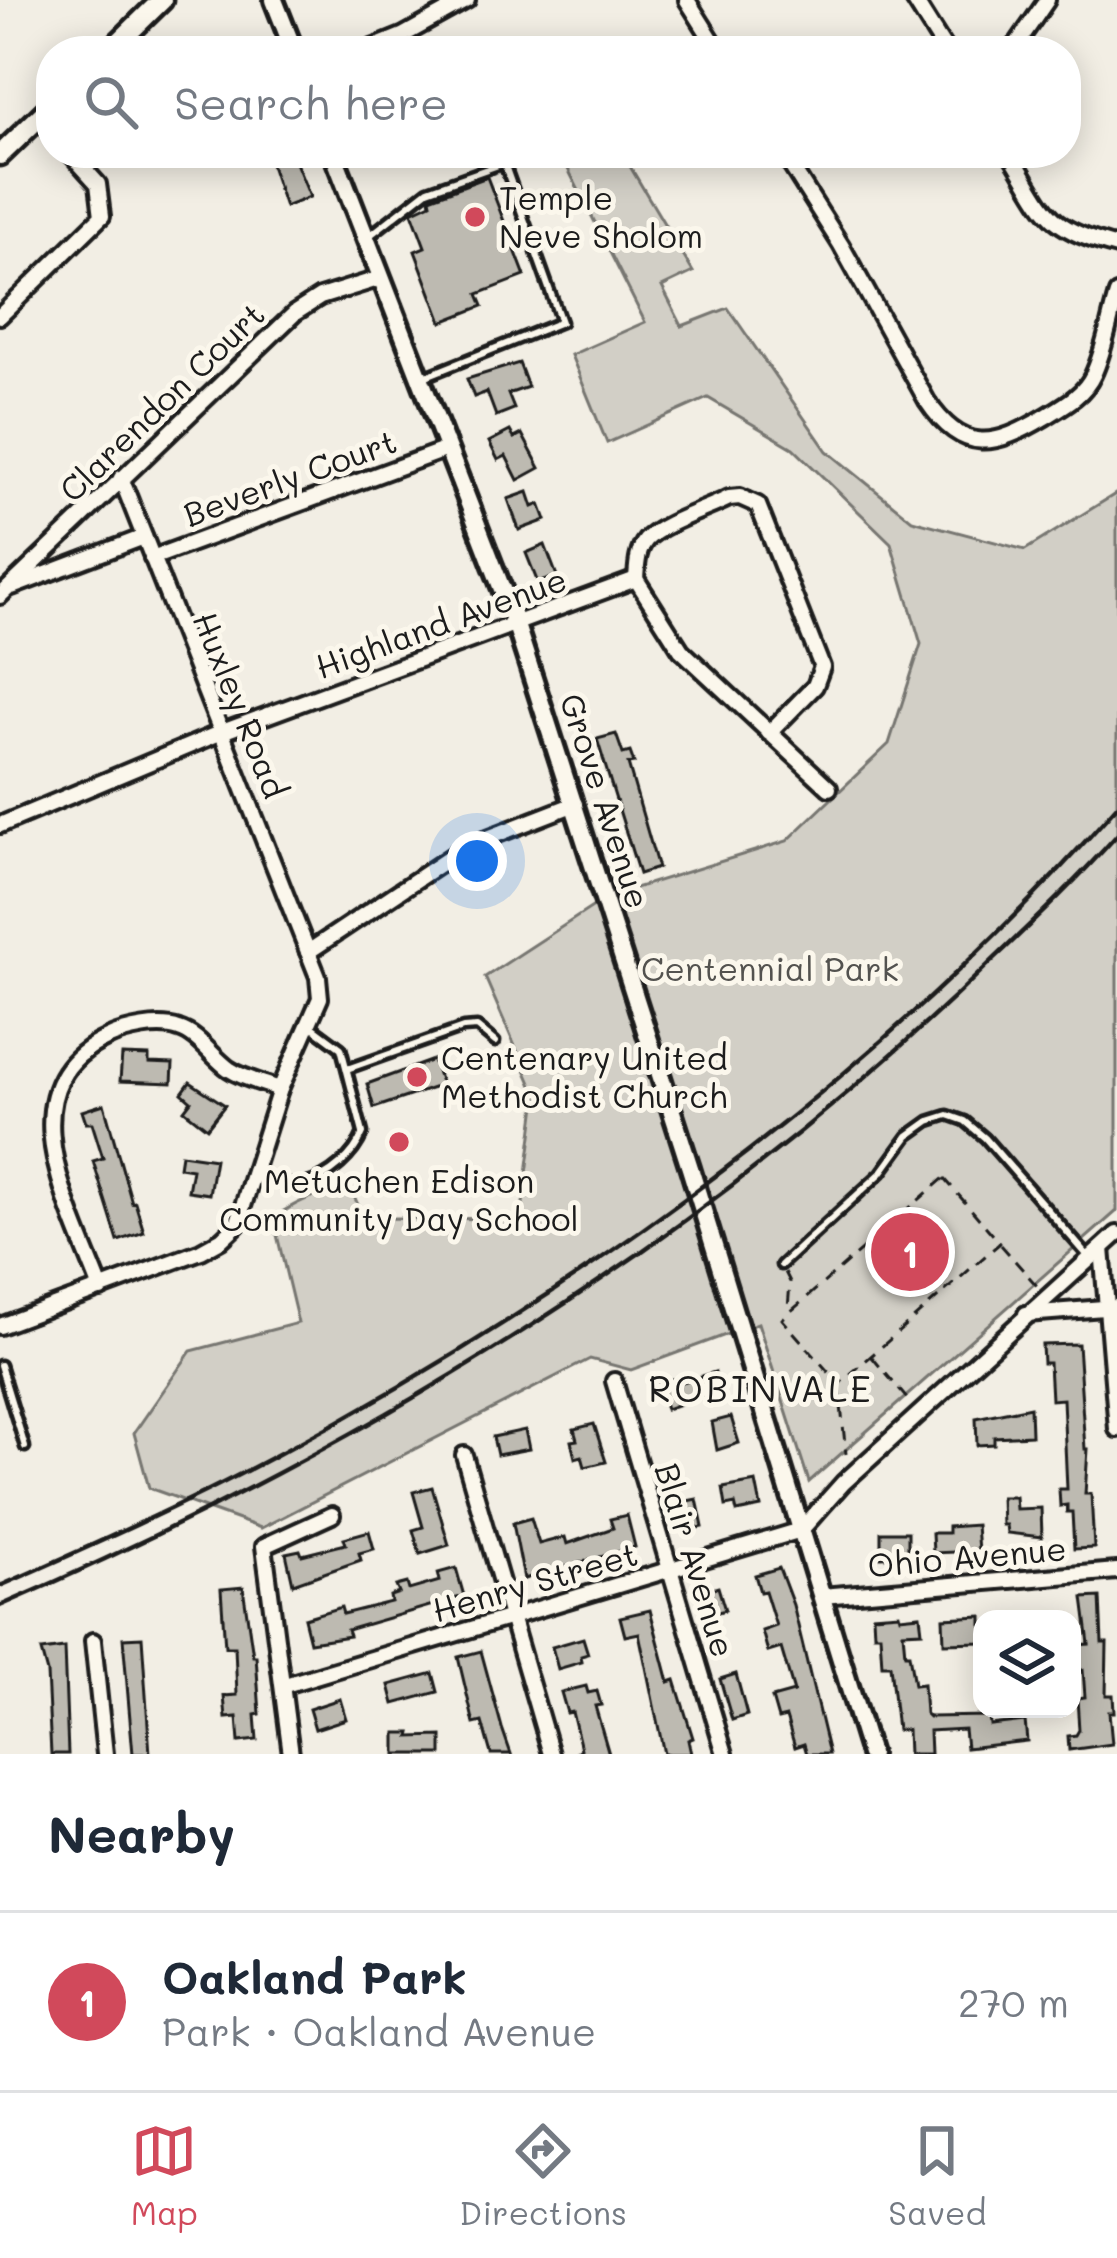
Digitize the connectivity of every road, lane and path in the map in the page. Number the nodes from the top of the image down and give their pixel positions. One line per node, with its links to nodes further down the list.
1 (162, 0): 7 (main road)
2 (274, 0): 8 (street)
3 (467, 0): 9 (street)
4 (687, 0): 10 (street)
5 (914, 0): 11 (street)
6 (1047, 0): 12 (street)
7 (125, 36)
8 (288, 36)
9 (402, 36)
10 (710, 36)
11 (937, 36)
12 (1022, 36)
13 (36, 127): 14 (main road)
14 (0, 155)
15 (84, 168): 25 (street)
16 (339, 168): 21 (street, Grove Avenue)
17 (490, 168): 21 (lane)
18 (506, 168): 26 (lane)
19 (792, 168): 24 (street)
20 (1020, 168): 22 (street)
21 (365, 239): 23 (street, Grove Avenue)
22 (1117, 247)
23 (381, 278): 26 (street, Grove Avenue); 28 (street, Clarendon Court)
24 (1117, 294)
25 (0, 316)
26 (420, 378): 27 (street, Grove Avenue)
27 (447, 448): 30 (street, Beverly Court); 33 (street, Grove Avenue)
28 (121, 478): 29 (street, Huxley Road); 32 (street, Clarendon Court)
29 (144, 537): 30 (street, Huxley Road); 32 (street, Beverly Court)
30 (152, 558): 34 (street, Huxley Road)
31 (636, 579): 33 (street, Highland Avenue); 35 (street); 35 (street)
32 (3, 592)
33 (516, 625): 34 (street, Highland Avenue); 37 (street, Grove Avenue)
34 (222, 733): 38 (street, Highland Avenue); 39 (street, Huxley Road)
35 (769, 734): 36 (street)
36 (829, 788)
37 (575, 804): 39 (street); 65 (street, Grove Avenue)
38 (0, 825)
39 (308, 952): 40 (street, Huxley Road)
40 (308, 1024): 42 (lane); 43 (street, Huxley Road)
41 (496, 1042): 42 (lane)
42 (347, 1069): 44 (lane)
43 (280, 1089): 44 (street); 49 (street)
44 (252, 1178): 49 (street)
45 (1117, 1234): 47 (street)
46 (1000, 1243): 50 (path); 52 (path); 55 (path)
47 (1096, 1253): 48 (lane); 50 (street); 51 (street)
48 (782, 1265): 52 (path)
49 (100, 1289): 54 (street)
50 (1046, 1297): 53 (street)
51 (1112, 1307): 53 (street); 60 (street)
52 (788, 1313): 58 (path)
53 (1026, 1314): 65 (street)
54 (0, 1327)
55 (871, 1356): 58 (path); 59 (path)
56 (0, 1365): 61 (lane)
57 (614, 1381): 66 (street, Blair Avenue)
58 (839, 1384): 62 (path)
59 (908, 1400)
60 (1117, 1430)
61 (26, 1447)
62 (846, 1454)
63 (464, 1455): 69 (street)
64 (332, 1515): 71 (street)
65 (801, 1530): 66 (street, Henry Street); 68 (street, Grove Avenue)
66 (670, 1571): 69 (street, Henry Street); 75 (street, Blair Avenue)
67 (1117, 1571): 68 (street, Ohio Avenue)
68 (822, 1596): 76 (street, Grove Avenue)
69 (511, 1617): 71 (street, Henry Street); 74 (street)
70 (93, 1641): 72 (street)
71 (285, 1685): 73 (street)
72 (105, 1754)
73 (291, 1754)
74 (551, 1754)
75 (725, 1754)
76 (870, 1754)

